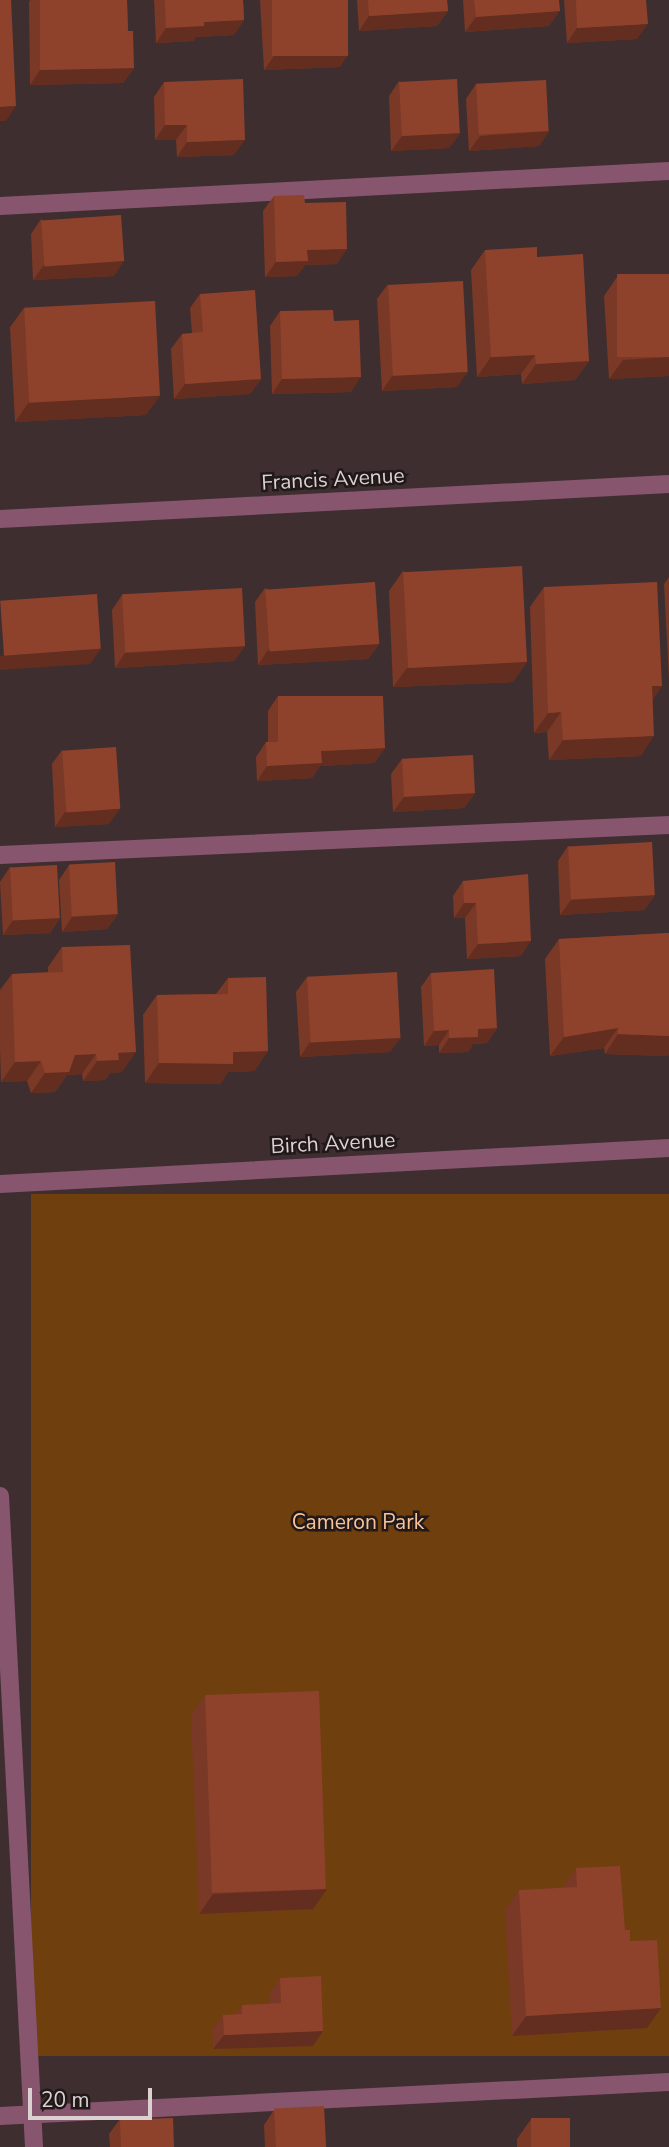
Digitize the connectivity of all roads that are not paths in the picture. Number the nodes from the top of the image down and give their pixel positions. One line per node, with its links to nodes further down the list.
1 (669, 171): 2 (street)
2 (0, 206)
3 (669, 484): 4 (street, Francis Avenue)
4 (0, 519)
5 (669, 825): 6 (street)
6 (0, 855)
7 (669, 1148): 8 (street, Birch Avenue)
8 (0, 1184)
9 (0, 1496): 10 (street)
10 (8, 1786): 12 (street)
11 (669, 2082): 12 (street)
12 (32, 2115): 13 (street); 14 (street)
13 (0, 2116)
14 (34, 2147)

